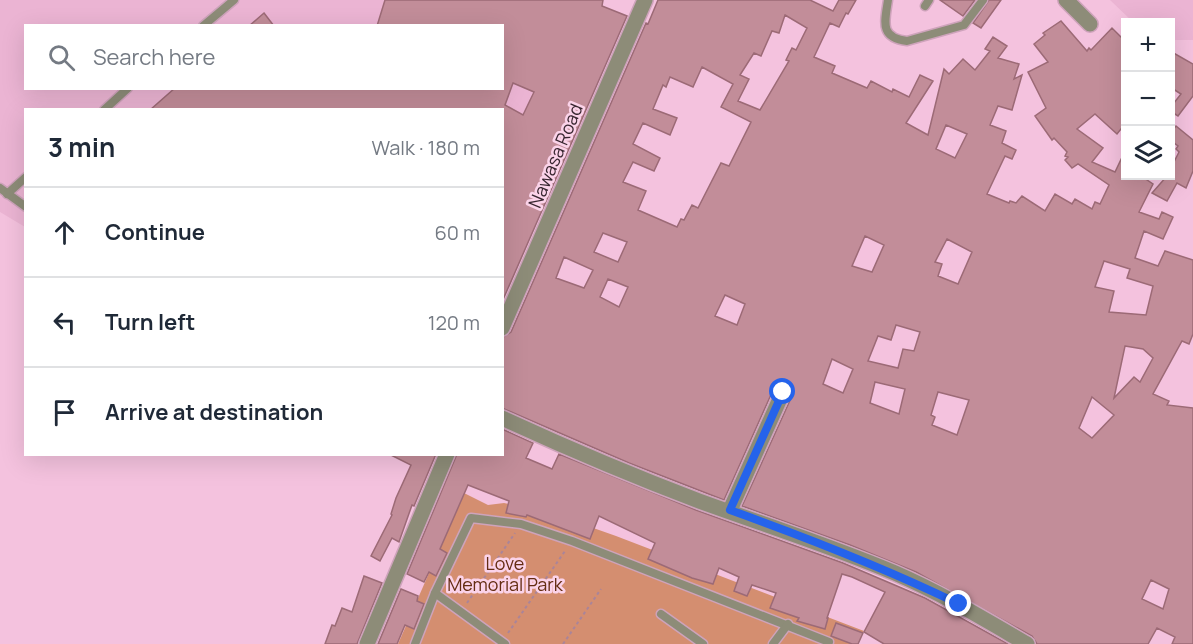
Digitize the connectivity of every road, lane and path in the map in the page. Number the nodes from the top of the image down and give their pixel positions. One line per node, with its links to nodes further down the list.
1 (234, 0): 6 (lane)
2 (645, 0): 13 (street, Nawasa Road)
3 (888, 0): 4 (lane)
4 (983, 0)
5 (1066, 0): 7 (street)
6 (205, 24)
7 (1090, 24)
8 (126, 90): 9 (lane)
9 (106, 108)
10 (24, 178): 11 (lane)
11 (3, 191): 12 (lane)
12 (24, 206)
13 (504, 323)
14 (783, 392): 17 (street)
15 (504, 419): 17 (street)
16 (446, 456): 26 (street)
17 (730, 510): 32 (street)
18 (521, 524): 19 (lane); 21 (lane); 22 (path)
19 (572, 542): 24 (lane); 25 (path)
20 (601, 589): 28 (path)
21 (435, 593): 22 (lane); 27 (lane)
22 (460, 612): 25 (lane)
23 (661, 614): 29 (lane)
24 (788, 624): 30 (lane); 31 (lane)
25 (504, 643)
26 (367, 644)
27 (415, 644)
28 (563, 644)
29 (703, 644)
30 (772, 644)
31 (827, 644)
32 (1027, 644)

